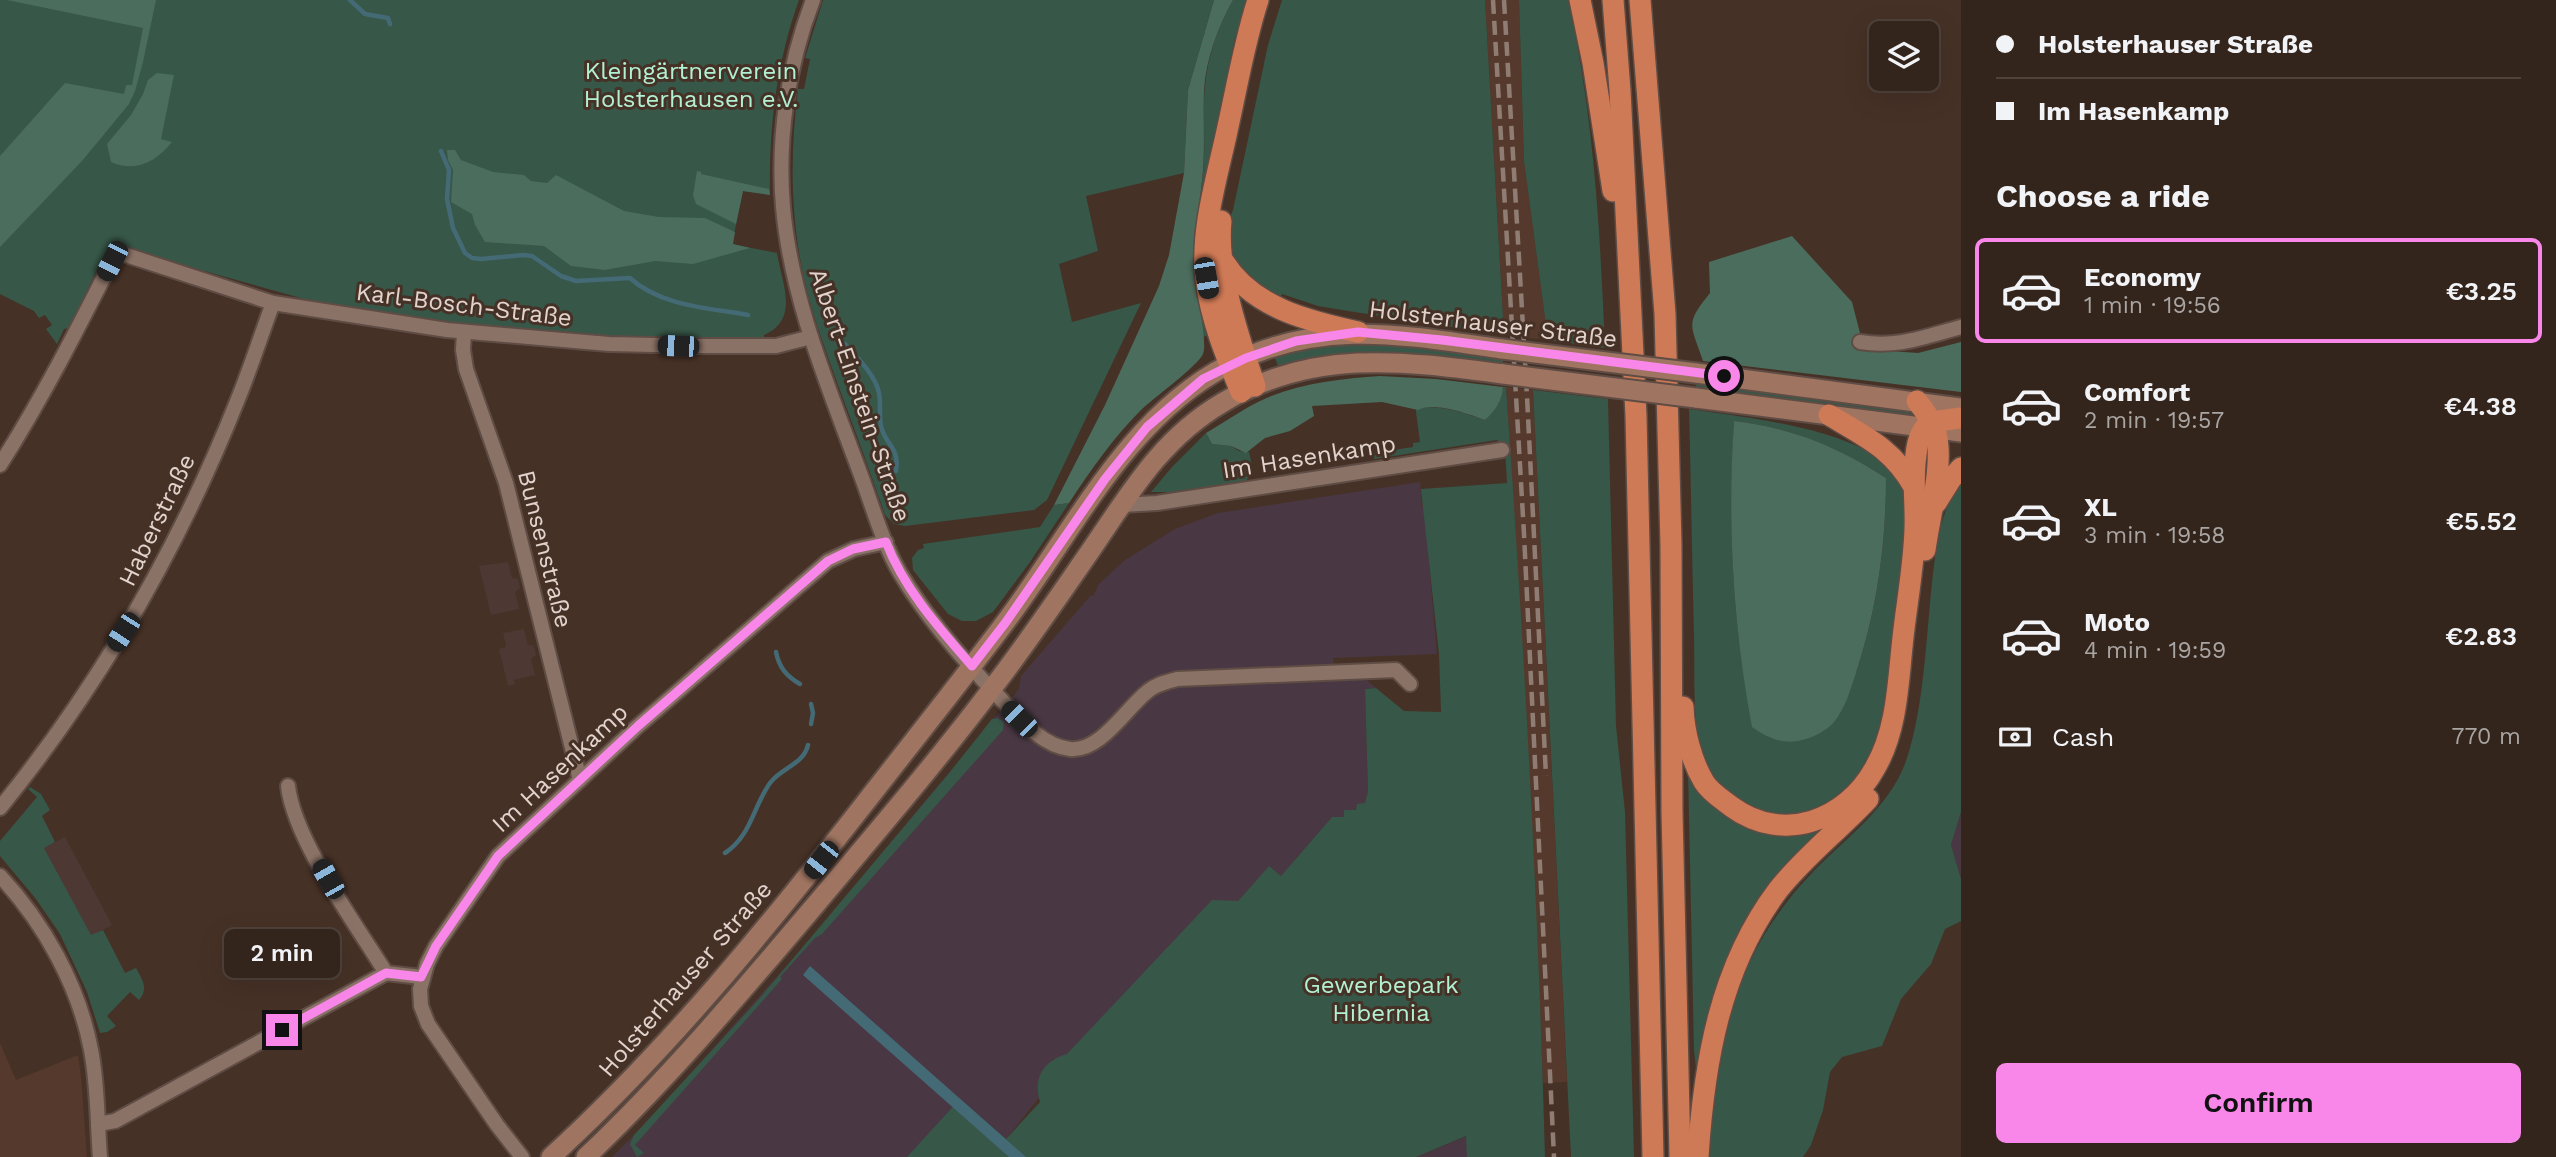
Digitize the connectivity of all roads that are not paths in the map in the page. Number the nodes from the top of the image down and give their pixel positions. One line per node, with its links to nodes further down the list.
1 (813, 0): 13 (street, Albert-Einstein-Straße)
2 (1258, 0): 15 (highway)
3 (1271, 0): 7 (highway)
4 (1580, 0): 8 (highway)
5 (1612, 0): 8 (highway)
6 (1640, 0): 30 (highway)
7 (1221, 257): 12 (highway); 15 (highway)
8 (1629, 261): 45 (highway)
9 (273, 303): 11 (street, Karl-Bosch-Straße); 24 (street, Karl-Bosch-Straße); 36 (street, Haberstraße)
10 (1961, 327): 14 (street)
11 (464, 332): 13 (street, Karl-Bosch-Straße); 34 (street, Bunsenstraße)
12 (1358, 332): 15 (main road, Holsterhauser Straße); 17 (main road, Holsterhauser Straße, bridge)
13 (811, 337): 29 (street, Albert-Einstein-Straße)
14 (1860, 342)
15 (1238, 361): 16 (highway); 31 (main road, Holsterhauser Straße)
16 (1248, 389): 19 (main road, Holsterhauser Straße, bridge); 27 (main road, Holsterhauser Straße)
17 (1917, 401): 18 (main road, Holsterhauser Straße); 21 (highway)
18 (1961, 408)
19 (1829, 415): 21 (main road, Holsterhauser Straße); 26 (highway)
20 (1961, 418): 21 (highway)
21 (1930, 425): 22 (main road, Holsterhauser Straße); 26 (highway); 28 (highway)
22 (1961, 432)
23 (1502, 450): 27 (street, Im Hasenkamp)
24 (0, 465)
25 (1961, 468): 28 (highway)
26 (1915, 489): 30 (highway)
27 (1122, 505): 33 (main road, Holsterhauser Straße)
28 (1933, 508): 47 (highway)
29 (886, 542): 31 (street, Albert-Einstein-Straße); 34 (street, Im Hasenkamp)
30 (1671, 545): 46 (highway)
31 (972, 666): 33 (street, Albert-Einstein-Straße); 43 (main road, Holsterhauser Straße)
32 (1410, 684): 33 (street, Albert-Einstein-Straße)
33 (991, 690): 44 (main road, Holsterhauser Straße)
34 (580, 780): 39 (street, Im Hasenkamp)
35 (288, 786): 38 (street)
36 (0, 808)
37 (0, 876): 40 (street)
38 (386, 973): 39 (street); 40 (street)
39 (421, 977): 42 (street)
40 (98, 1124): 41 (street)
41 (100, 1157)
42 (522, 1157)
43 (551, 1157)
44 (586, 1157)
45 (1653, 1157)
46 (1680, 1157)
47 (1698, 1157)

